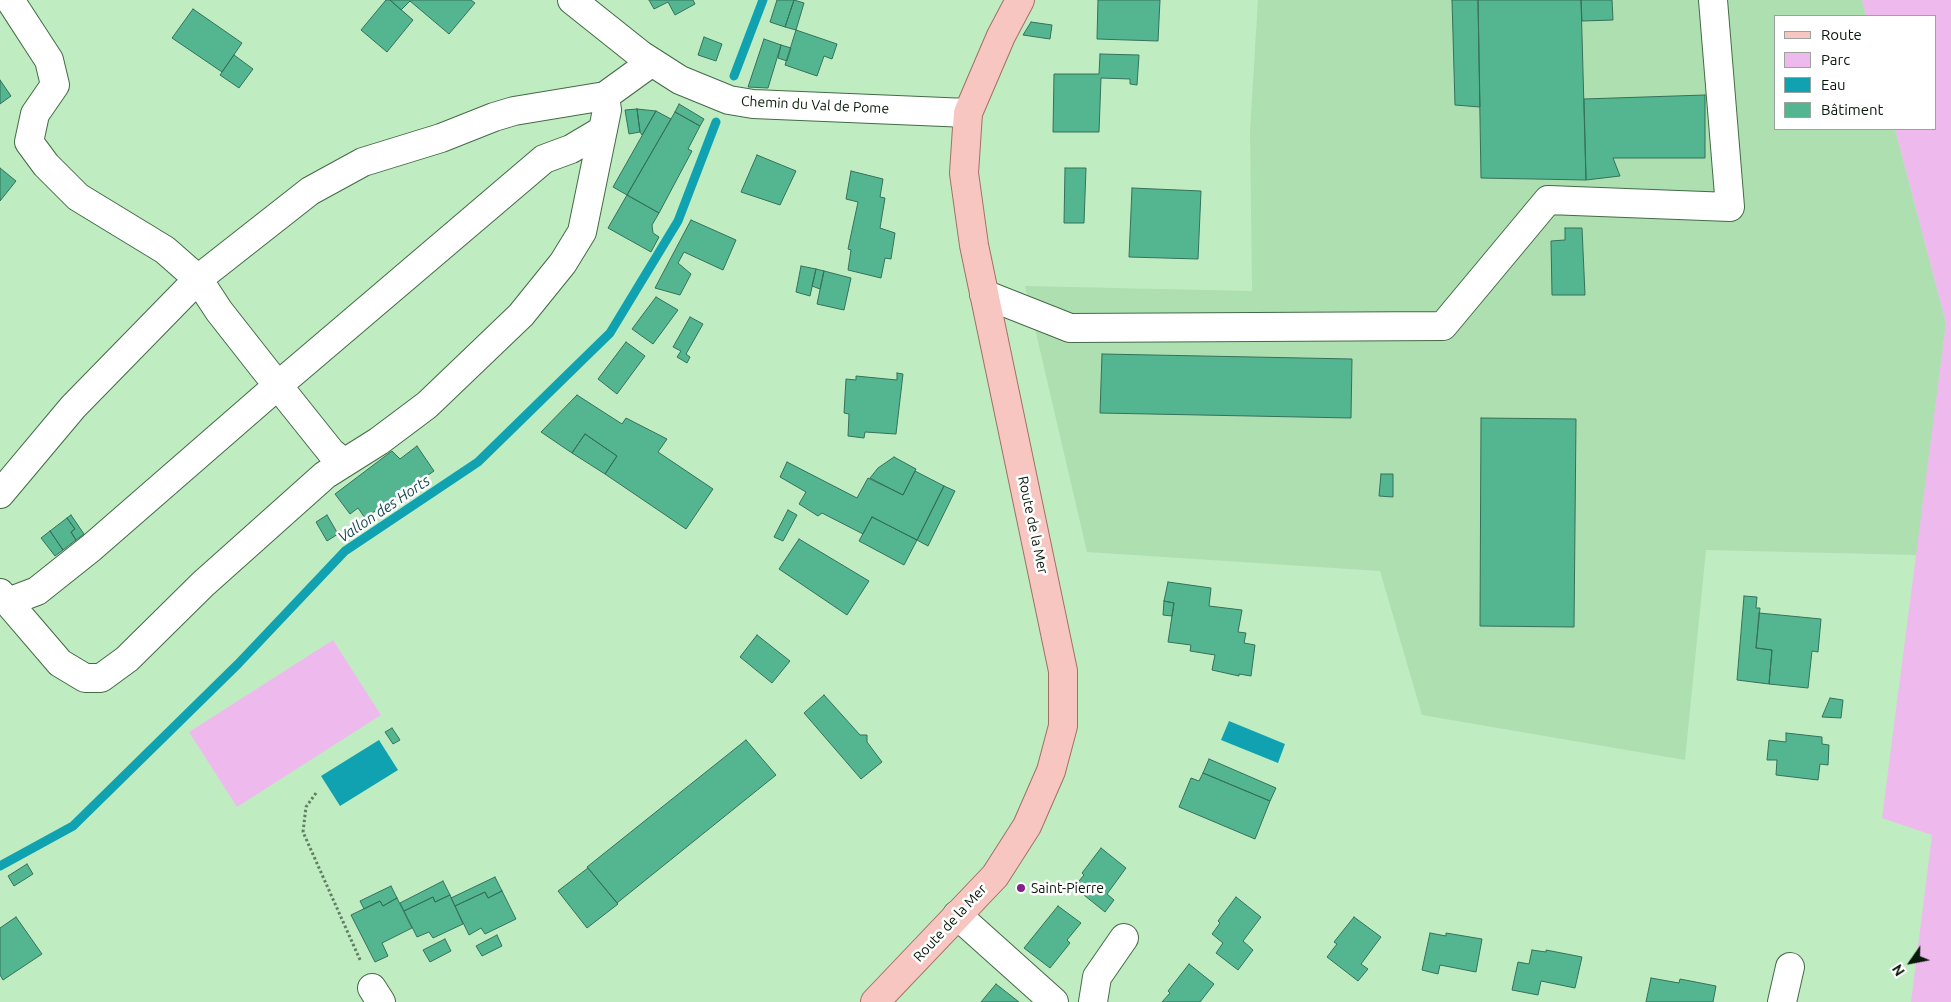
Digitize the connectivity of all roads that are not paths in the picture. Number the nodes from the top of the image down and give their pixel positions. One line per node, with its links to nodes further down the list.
1 (10, 0): 9 (street)
2 (572, 0): 5 (street, Chemin du Val de Pome)
3 (1020, 0): 7 (main road, Route de la Mer)
4 (1713, 0): 10 (street)
5 (652, 62): 6 (street); 7 (street, Chemin du Val de Pome)
6 (605, 96): 8 (street); 9 (street)
7 (968, 113): 10 (main road, Route de la Mer)
8 (603, 130): 11 (street); 12 (street)
9 (198, 279): 11 (street); 13 (street)
10 (984, 294): 15 (main road, Route de la Mer)
11 (278, 385): 12 (street); 14 (street)
12 (344, 463): 14 (street)
13 (0, 494)
14 (4, 598)
15 (957, 915): 18 (main road, Route de la Mer); 19 (street)
16 (1124, 938): 20 (street)
17 (1790, 967): 21 (street)
18 (875, 1002)
19 (1054, 1002)
20 (1093, 1002)
21 (1782, 1002)

